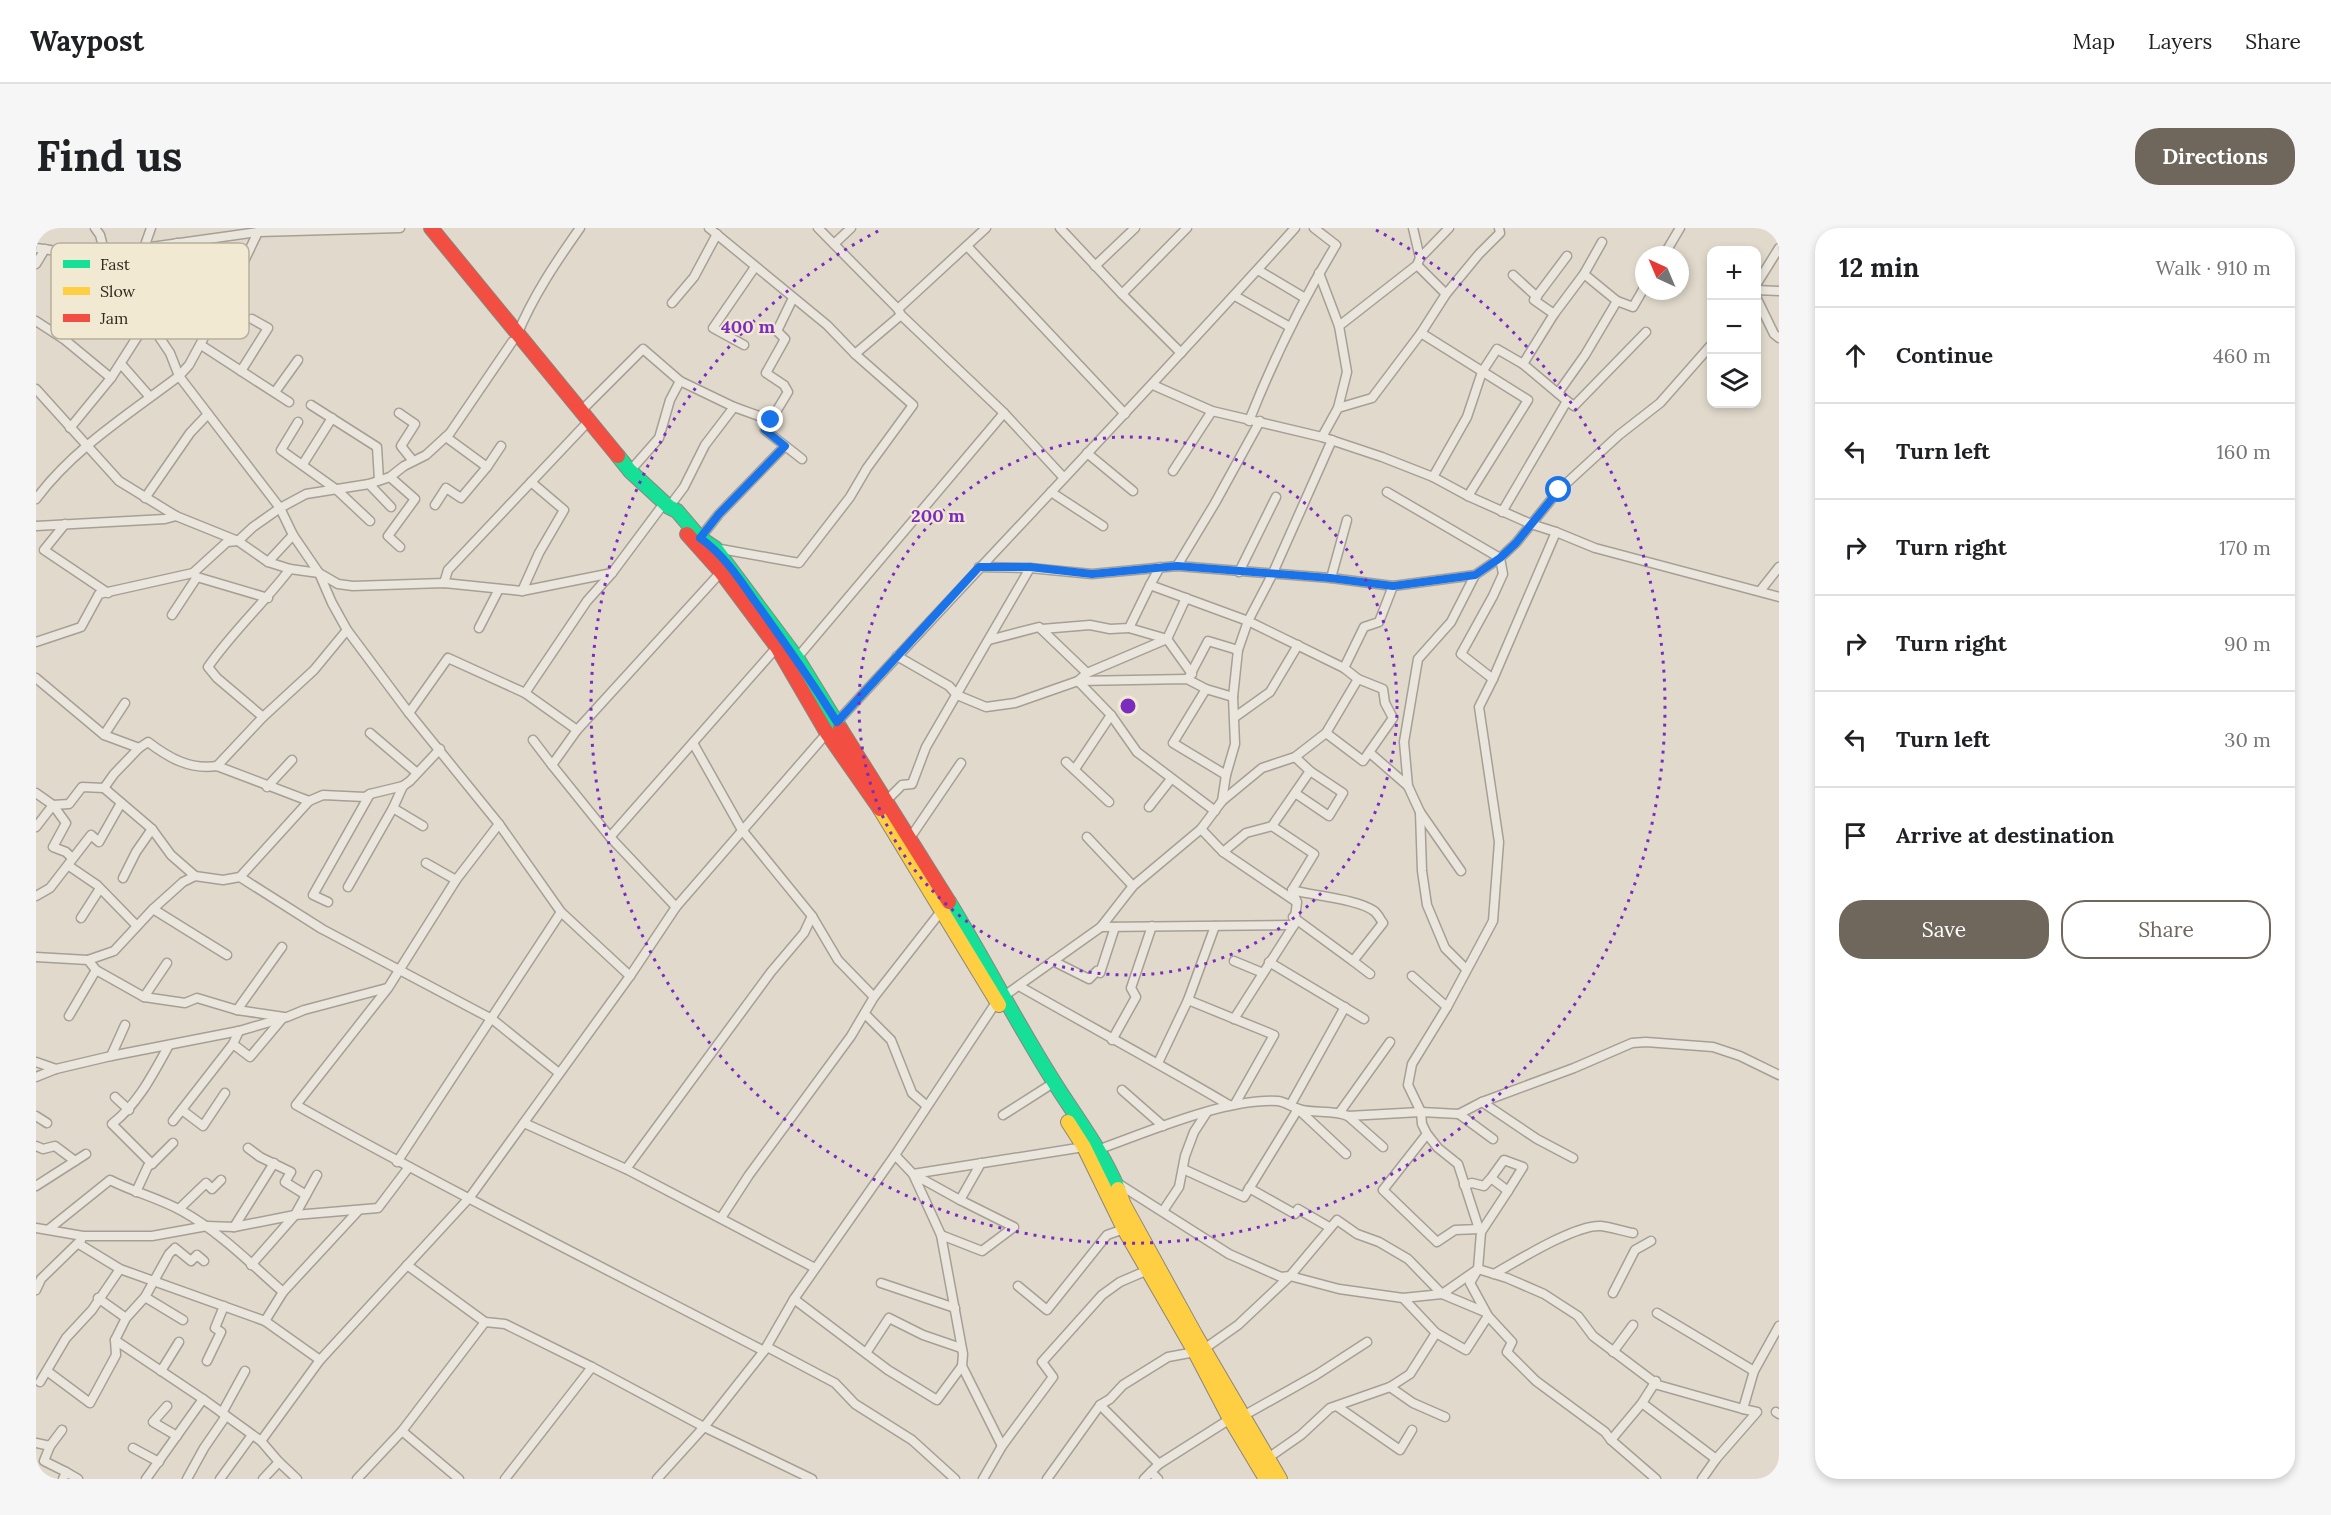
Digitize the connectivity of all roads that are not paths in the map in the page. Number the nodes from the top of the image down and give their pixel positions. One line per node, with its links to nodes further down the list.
1 (151, 228): 22 (street)
2 (400, 228): 19 (street)
3 (421, 228): 66 (main road)
4 (431, 228): 66 (main road)
5 (580, 228): 66 (street)
6 (709, 228): 20 (street)
7 (818, 228): 24 (street)
8 (851, 228): 24 (street)
9 (986, 228): 25 (street)
10 (1060, 228): 33 (street)
11 (1135, 228): 33 (street)
12 (1186, 228): 42 (street)
13 (1295, 228): 35 (street)
14 (1314, 228): 36 (street)
15 (1413, 228): 31 (street)
16 (1449, 228): 31 (street)
17 (1499, 228): 43 (street)
18 (1680, 228): 26 (street)
19 (258, 232): 23 (street); 29 (street)
20 (717, 234): 34 (street); 51 (street)
21 (1602, 242): 37 (street)
22 (146, 243)
23 (177, 243)
24 (834, 244): 52 (street)
25 (967, 246): 52 (street); 95 (street)
26 (1669, 246)
27 (1779, 248): 39 (street)
28 (40, 249): 32 (street)
29 (249, 251)
30 (1567, 256): 45 (street)
31 (1419, 261): 43 (street); 56 (street)
32 (36, 264)
33 (1095, 266): 42 (street)
34 (755, 267): 46 (street); 68 (street)
35 (1257, 270): 44 (street); 47 (street)
36 (1319, 273): 47 (street); 56 (street)
37 (1584, 274): 50 (street); 53 (street)
38 (1513, 275): 45 (street)
39 (1761, 277)
40 (1761, 290): 41 (street)
41 (1779, 291)
42 (1122, 294): 70 (street)
43 (1446, 294): 60 (street)
44 (1235, 296): 57 (street); 70 (street)
45 (1537, 297): 53 (street)
46 (793, 298): 71 (street); 97 (street)
47 (1305, 298): 57 (street)
48 (1637, 300): 50 (street)
49 (1757, 300): 61 (street)
50 (1617, 301): 83 (street)
51 (672, 303)
52 (899, 312): 71 (street); 93 (street)
53 (1554, 314): 74 (street)
54 (252, 319): 75 (street)
55 (36, 321): 58 (street)
56 (1339, 326): 89 (street)
57 (1290, 327): 98 (street)
58 (51, 331)
59 (1646, 332): 85 (street)
60 (1421, 333): 76 (street); 89 (street)
61 (1779, 338)
62 (63, 339): 78 (street)
63 (136, 339): 73 (street)
64 (161, 339): 77 (street)
65 (204, 339): 67 (street)
66 (514, 339): 90 (main road); 101 (main road); 104 (street)
67 (201, 345): 75 (street); 77 (street)
68 (744, 345)
69 (1707, 350): 139 (street)
70 (1181, 353): 80 (street)
71 (855, 354): 147 (street)
72 (298, 360): 82 (street)
73 (121, 364): 78 (street); 84 (street)
74 (1523, 364): 76 (street); 83 (street)
75 (241, 371): 82 (street)
76 (1482, 372): 117 (street); 127 (street)
77 (179, 376): 84 (street); 94 (street)
78 (111, 378): 102 (street)
79 (680, 381): 88 (street); 90 (street); 114 (street)
80 (1153, 385): 91 (street); 95 (street)
81 (36, 388): 102 (street)
82 (275, 392): 86 (street)
83 (1558, 393): 85 (street)
84 (150, 398): 106 (street)
85 (1567, 400): 134 (street)
86 (289, 402)
87 (311, 405): 96 (street)
88 (734, 407): 97 (street); 132 (street)
89 (1338, 408): 103 (street)
90 (581, 411): 114 (main road)
91 (1212, 411): 98 (street); 115 (street)
92 (399, 413): 111 (street)
93 (1004, 413): 118 (street); 187 (street)
94 (208, 414): 129 (street); 133 (street)
95 (1125, 414): 109 (street)
96 (332, 418): 112 (street); 119 (street)
97 (771, 420): 108 (street)
98 (1249, 421): 99 (street)
99 (1260, 421): 103 (street); 150 (street)
100 (298, 422): 112 (street)
101 (585, 425): 120 (street); 132 (main road)
102 (70, 428): 106 (street)
103 (1322, 436): 105 (street)
104 (446, 437): 111 (street); 113 (street)
105 (1332, 440): 117 (street); 161 (street)
106 (87, 444): 126 (street); 129 (street)
107 (501, 446): 113 (street)
108 (785, 446): 110 (street); 144 (street)
109 (1087, 453): 118 (street); 123 (street)
110 (802, 459)
111 (413, 461): 116 (street)
112 (303, 464): 122 (street)
113 (487, 467): 130 (street)
114 (630, 471): 132 (main road)
115 (1173, 471)
116 (390, 477): 119 (street); 146 (street)
117 (1433, 477): 127 (street)
118 (1064, 478): 124 (street)
119 (379, 480): 121 (street)
120 (531, 482): 164 (street); 168 (street)
121 (369, 484): 122 (street); 131 (street)
122 (337, 490): 133 (street); 137 (street)
123 (1133, 491)
124 (1051, 492): 141 (street); 151 (street)
125 (1387, 492): 148 (street)
126 (38, 493)
127 (1468, 496): 134 (street)
128 (1276, 497): 157 (street)
129 (146, 498): 135 (street)
130 (435, 505)
131 (391, 507)
132 (665, 507): 144 (main road); 156 (main road); 159 (street)
133 (280, 508): 143 (street); 145 (street)
134 (1502, 512): 139 (street)
135 (176, 516): 138 (street); 145 (street)
136 (1347, 520): 163 (street)
137 (370, 521)
138 (65, 524): 140 (street); 170 (street)
139 (1531, 524): 142 (street); 148 (street)
140 (36, 526)
141 (1103, 526)
142 (1556, 532): 169 (street); 192 (street)
143 (293, 535): 149 (street); 158 (street)
144 (700, 538): 147 (main road)
145 (238, 541): 149 (street); 160 (street)
146 (400, 547)
147 (715, 548): 187 (main road)
148 (1500, 558): 162 (street); 192 (street)
149 (268, 562): 155 (street)
150 (1177, 566): 153 (street); 157 (street)
151 (979, 567): 152 (street); 186 (street)
152 (1030, 567): 153 (street); 181 (street)
153 (1160, 567): 165 (street)
154 (1779, 567): 169 (street)
155 (290, 569): 158 (street); 172 (street)
156 (721, 572): 184 (main road); 206 (street)
157 (1239, 572): 161 (street)
158 (319, 573): 164 (street); 179 (street)
159 (612, 573): 168 (street); 196 (street)
160 (195, 575): 170 (street); 172 (street); 174 (street)
161 (1272, 575): 163 (street); 175 (street)
162 (1475, 575): 166 (street); 228 (street)
163 (1330, 578): 166 (street)
164 (444, 583): 167 (street)
165 (1150, 585): 173 (street); 177 (street)
166 (1393, 586): 188 (street)
167 (499, 589): 168 (street); 176 (street)
168 (522, 591)
169 (1760, 591): 171 (street)
170 (108, 593): 182 (street)
171 (1779, 597)
172 (268, 598): 203 (street)
173 (1185, 598): 175 (street); 180 (street)
174 (172, 615)
175 (1248, 621): 183 (street); 185 (street)
176 (479, 628)
177 (1129, 628): 178 (street); 180 (street)
178 (1042, 629): 181 (street); 189 (street)
179 (347, 630): 201 (street); 203 (street)
180 (1167, 639): 189 (street); 190 (street)
181 (989, 640): 198 (street)
182 (36, 642)
183 (1298, 645): 188 (street); 204 (street)
184 (777, 647): 208 (main road); 212 (street)
185 (1238, 650): 190 (street); 199 (street)
186 (897, 656): 198 (street); 205 (street)
187 (797, 658): 205 (main road)
188 (1344, 668): 191 (street)
189 (1087, 673): 194 (street)
190 (1190, 676): 194 (street); 195 (street)
191 (1358, 679): 209 (street); 215 (street)
192 (1493, 679): 290 (street)
193 (39, 681): 197 (street); 210 (street)
194 (1078, 681): 198 (street); 202 (street)
195 (1206, 688): 199 (street); 225 (street)
196 (525, 693): 201 (street); 206 (street)
197 (36, 694)
198 (957, 695): 236 (street)
199 (1233, 698): 204 (street)
200 (125, 703): 210 (street)
201 (409, 713): 214 (street)
202 (1111, 715): 222 (street); 226 (street)
203 (263, 717): 221 (street)
204 (1235, 717): 225 (street)
205 (837, 722): 236 (main road)
206 (577, 730): 220 (street)
207 (370, 733): 224 (street)
208 (827, 733): 250 (street); 271 (main road)
209 (1326, 733): 215 (street); 216 (street)
210 (104, 735): 213 (street)
211 (533, 740): 220 (street)
212 (693, 743): 250 (street); 251 (street)
213 (139, 748): 221 (street); 230 (street)
214 (440, 749): 224 (street); 244 (street)
215 (1370, 753): 228 (street)
216 (1295, 757): 223 (street); 235 (street)
217 (292, 760): 229 (street)
218 (1066, 762): 222 (street)
219 (961, 763): 253 (street)
220 (552, 765): 251 (street)
221 (217, 766): 229 (street)
222 (1075, 769): 237 (street)
223 (1310, 771): 232 (street); 232 (street)
224 (417, 773): 227 (street)
225 (1226, 775): 235 (street)
226 (1171, 779): 240 (street); 242 (street)
227 (403, 786): 233 (street); 241 (street)
228 (1408, 786): 243 (street)
229 (267, 787): 234 (street)
230 (104, 788): 238 (street); 239 (street)
231 (36, 793): 239 (street)
232 (1295, 793): 246 (street)
233 (370, 794): 234 (street); 267 (street)
234 (309, 801): 259 (street)
235 (1222, 801): 242 (street)
236 (885, 802): 253 (main road)
237 (1109, 802)
238 (121, 803): 248 (street); 255 (street)
239 (53, 805): 247 (street); 255 (street)
240 (1149, 807)
241 (393, 808): 245 (street); 263 (street)
242 (1215, 811): 249 (street)
243 (1420, 812): 257 (street); 290 (street)
244 (499, 824): 261 (street); 272 (street)
245 (423, 826)
246 (1272, 826): 254 (street); 265 (street)
247 (36, 827)
248 (152, 829): 258 (street); 260 (street)
249 (1201, 829): 254 (street); 262 (street)
250 (742, 830): 269 (street); 273 (street)
251 (610, 837): 269 (street)
252 (1087, 837): 262 (street)
253 (910, 838): 301 (main road)
254 (1223, 852): 268 (street)
255 (70, 862): 264 (street); 266 (street)
256 (426, 863): 261 (street)
257 (1461, 871)
258 (195, 876): 259 (street); 270 (street)
259 (240, 877): 292 (street)
260 (123, 878)
261 (456, 880): 292 (street)
262 (1134, 886): 279 (street)
263 (348, 887)
264 (99, 890): 274 (street); 276 (street)
265 (1292, 890): 268 (street); 287 (street)
266 (36, 896)
267 (328, 902)
268 (1297, 902): 275 (street)
269 (676, 906): 295 (street)
270 (153, 909): 276 (street); 282 (street)
271 (942, 910): 300 (street); 301 (main road)
272 (561, 912): 295 (street); 309 (street)
273 (812, 916): 300 (street); 362 (street)
274 (81, 918)
275 (1294, 921): 278 (street); 287 (street); 288 (street)
276 (137, 926): 284 (street)
277 (1152, 926): 278 (street); 280 (street); 314 (street)
278 (1215, 926): 302 (street)
279 (1101, 927): 280 (street); 285 (street)
280 (1115, 927): 285 (street)
281 (282, 947): 305 (street)
282 (227, 955)
283 (36, 957): 284 (street)
284 (88, 960): 291 (street)
285 (1053, 961): 297 (street)
286 (1234, 961): 293 (street)
287 (1353, 961): 294 (street)
288 (1269, 962): 293 (street); 303 (street)
289 (167, 963): 299 (street)
290 (1466, 969): 304 (street)
291 (96, 970): 299 (street); 307 (street)
292 (398, 970): 298 (street); 309 (street)
293 (1263, 973): 310 (street)
294 (1370, 975)
295 (630, 976): 322 (street)
296 (1412, 976): 304 (street)
297 (1019, 986): 301 (street); 314 (street)
298 (388, 988): 308 (street); 357 (street)
299 (144, 997): 305 (street)
300 (874, 997): 306 (street)
301 (1001, 999): 325 (main road); 331 (street); 351 (main road)
302 (1188, 1000): 310 (street); 320 (street)
303 (1345, 1007): 311 (street); 332 (street)
304 (1447, 1008): 336 (street)
305 (237, 1010): 308 (street)
306 (865, 1014): 331 (street); 381 (street)
307 (69, 1016)
308 (285, 1018): 313 (street); 316 (street)
309 (492, 1019): 322 (street); 357 (street)
310 (1234, 1019): 330 (street)
311 (1364, 1019)
312 (125, 1025): 318 (street)
313 (239, 1030): 316 (street); 317 (street)
314 (1112, 1040): 320 (street)
315 (1389, 1042): 337 (street)
316 (233, 1044): 334 (street)
317 (169, 1045): 318 (street); 333 (street)
318 (111, 1056): 321 (street)
319 (36, 1062): 321 (street)
320 (1158, 1063): 330 (street)
321 (56, 1069): 324 (street)
322 (559, 1073): 343 (street)
323 (1779, 1075): 329 (street)
324 (36, 1077)
325 (1047, 1087): 339 (street); 351 (main road)
326 (1122, 1090): 344 (street)
327 (225, 1093): 334 (street)
328 (114, 1097): 333 (street)
329 (1482, 1102): 338 (street); 355 (street)
330 (1232, 1105): 332 (street); 335 (street)
331 (927, 1106): 354 (street)
332 (1294, 1106): 337 (street); 353 (street); 371 (street)
333 (129, 1110): 360 (street)
334 (182, 1110): 341 (street)
335 (1207, 1112): 344 (street); 363 (street)
336 (1421, 1112): 337 (street); 338 (street); 345 (street)
337 (1344, 1114): 349 (street)
338 (1459, 1114): 346 (street)
339 (1003, 1115)
340 (36, 1116): 342 (street)
341 (173, 1121)
342 (47, 1123)
343 (524, 1123): 362 (street); 375 (street)
344 (1164, 1126): 351 (street)
345 (1427, 1134): 369 (street); 388 (street)
346 (1493, 1139)
347 (173, 1143): 360 (street)
348 (36, 1146): 356 (street)
349 (1383, 1147)
350 (248, 1148): 358 (street)
351 (1090, 1149): 359 (street); 368 (main road); 387 (main road)
352 (86, 1154): 356 (street)
353 (1346, 1154)
354 (895, 1155): 364 (street); 396 (street)
355 (1573, 1158)
356 (75, 1161): 370 (street)
357 (398, 1162): 361 (street)
358 (274, 1163): 374 (street); 383 (street)
359 (981, 1163): 364 (street); 376 (street)
360 (152, 1164): 373 (street)
361 (409, 1167): 375 (street); 378 (street)
362 (627, 1169): 381 (street)
363 (1183, 1169): 371 (street); 379 (street)
364 (913, 1174): 376 (street); 390 (street)
365 (317, 1175): 374 (street)
366 (1491, 1178): 369 (street); 372 (street); 372 (street)
367 (221, 1180): 377 (street)
368 (1114, 1180): 379 (street); 429 (main road)
369 (1464, 1185): 388 (street)
370 (36, 1186)
371 (1249, 1188): 384 (street)
372 (1508, 1191): 388 (street)
373 (136, 1192): 377 (street); 386 (street)
374 (306, 1195): 380 (street)
375 (470, 1197): 395 (street); 428 (street)
376 (960, 1200): 390 (street)
377 (179, 1209): 382 (street)
378 (358, 1211): 380 (street); 406 (street)
379 (1163, 1211): 401 (street)
380 (295, 1215): 383 (street); 394 (street)
381 (722, 1218): 396 (street)
382 (207, 1226): 383 (street); 391 (street); 394 (street)
383 (234, 1227)
384 (1329, 1227): 401 (street); 408 (street)
385 (36, 1228): 386 (street)
386 (49, 1229): 391 (street)
387 (1124, 1229): 399 (main road); 405 (street)
388 (1480, 1230): 398 (street)
389 (1633, 1233): 400 (street)
390 (941, 1235): 414 (street)
391 (81, 1240): 397 (street); 404 (street)
392 (1652, 1241): 407 (street)
393 (204, 1261): 402 (street)
394 (251, 1265): 406 (street)
395 (407, 1265): 420 (street); 432 (street)
396 (815, 1268): 412 (street)
397 (120, 1269): 402 (street); 410 (street)
398 (1478, 1269): 400 (street); 408 (street); 416 (street)
399 (1148, 1270): 429 (main road); 462 (street)
400 (1494, 1274): 430 (street)
401 (1290, 1276): 411 (street); 429 (street)
402 (154, 1282): 409 (street); 413 (street)
403 (881, 1282): 414 (street)
404 (37, 1285)
405 (1018, 1286)
406 (284, 1292): 419 (street)
407 (1613, 1293)
408 (1442, 1294): 411 (street); 416 (street)
409 (144, 1297): 417 (street); 418 (street)
410 (98, 1298): 417 (street); 436 (street)
411 (1403, 1298): 423 (street)
412 (794, 1299): 428 (street); 431 (street)
413 (224, 1306): 419 (street); 433 (street)
414 (955, 1308): 427 (street)
415 (1657, 1313): 439 (street)
416 (1487, 1314): 423 (street); 458 (street)
417 (126, 1318): 424 (street)
418 (183, 1320)
419 (265, 1321): 432 (street)
420 (485, 1322): 435 (street); 455 (street)
421 (1633, 1325): 430 (street)
422 (1779, 1326): 439 (street)
423 (1436, 1333): 442 (street)
424 (115, 1340): 436 (street); 437 (street)
425 (179, 1342): 437 (street)
426 (1366, 1342): 451 (street)
427 (961, 1348): 431 (street); 434 (street)
428 (765, 1349): 452 (street); 484 (street)
429 (1199, 1350): 445 (street); 451 (main road)
430 (1613, 1352): 440 (street)
431 (866, 1353): 434 (street)
432 (320, 1360): 459 (street)
433 (207, 1361)
434 (962, 1366): 462 (street)
435 (592, 1367): 452 (street); 481 (street)
436 (47, 1371): 441 (street)
437 (161, 1371): 443 (street)
438 (244, 1371): 449 (street)
439 (1754, 1371): 448 (street)
440 (1656, 1381): 444 (street); 448 (street)
441 (40, 1382)
442 (1390, 1387): 447 (street); 450 (street)
443 (203, 1400): 449 (street); 457 (street)
444 (1642, 1403): 458 (street); 465 (street)
445 (1100, 1405): 468 (street); 486 (street)
446 (166, 1406): 457 (street)
447 (1338, 1407): 454 (street); 464 (street)
448 (1743, 1409): 465 (street)
449 (224, 1415): 456 (street); 474 (street)
450 (1445, 1417)
451 (1237, 1418): 464 (main road); 468 (street); 489 (main road)
452 (704, 1427): 482 (street); 483 (street)
453 (62, 1430): 461 (street)
454 (1412, 1430)
455 (402, 1431): 469 (street); 478 (street)
456 (252, 1435): 459 (street); 475 (street)
457 (177, 1436): 466 (street)
458 (1611, 1440): 491 (street)
459 (261, 1441): 467 (street)
460 (36, 1443): 461 (street)
461 (50, 1446): 471 (street)
462 (1002, 1446): 485 (street)
463 (134, 1448): 466 (street)
464 (1268, 1458): 490 (main road)
465 (1716, 1459): 492 (street)
466 (159, 1462): 473 (street)
467 (279, 1462): 476 (street); 477 (street)
468 (1159, 1464): 470 (street)
469 (449, 1470): 479 (street); 480 (street)
470 (1151, 1472): 487 (street); 488 (street)
471 (65, 1475): 472 (street)
472 (78, 1479)
473 (146, 1479)
474 (186, 1479)
475 (220, 1479)
476 (263, 1479)
477 (297, 1479)
478 (357, 1479)
479 (442, 1479)
480 (459, 1479)
481 (506, 1479)
482 (657, 1479)
483 (810, 1479)
484 (955, 1479)
485 (983, 1479)
486 (1047, 1479)
487 (1144, 1479)
488 (1158, 1479)
489 (1266, 1479)
490 (1280, 1479)
491 (1656, 1479)
492 (1702, 1479)

